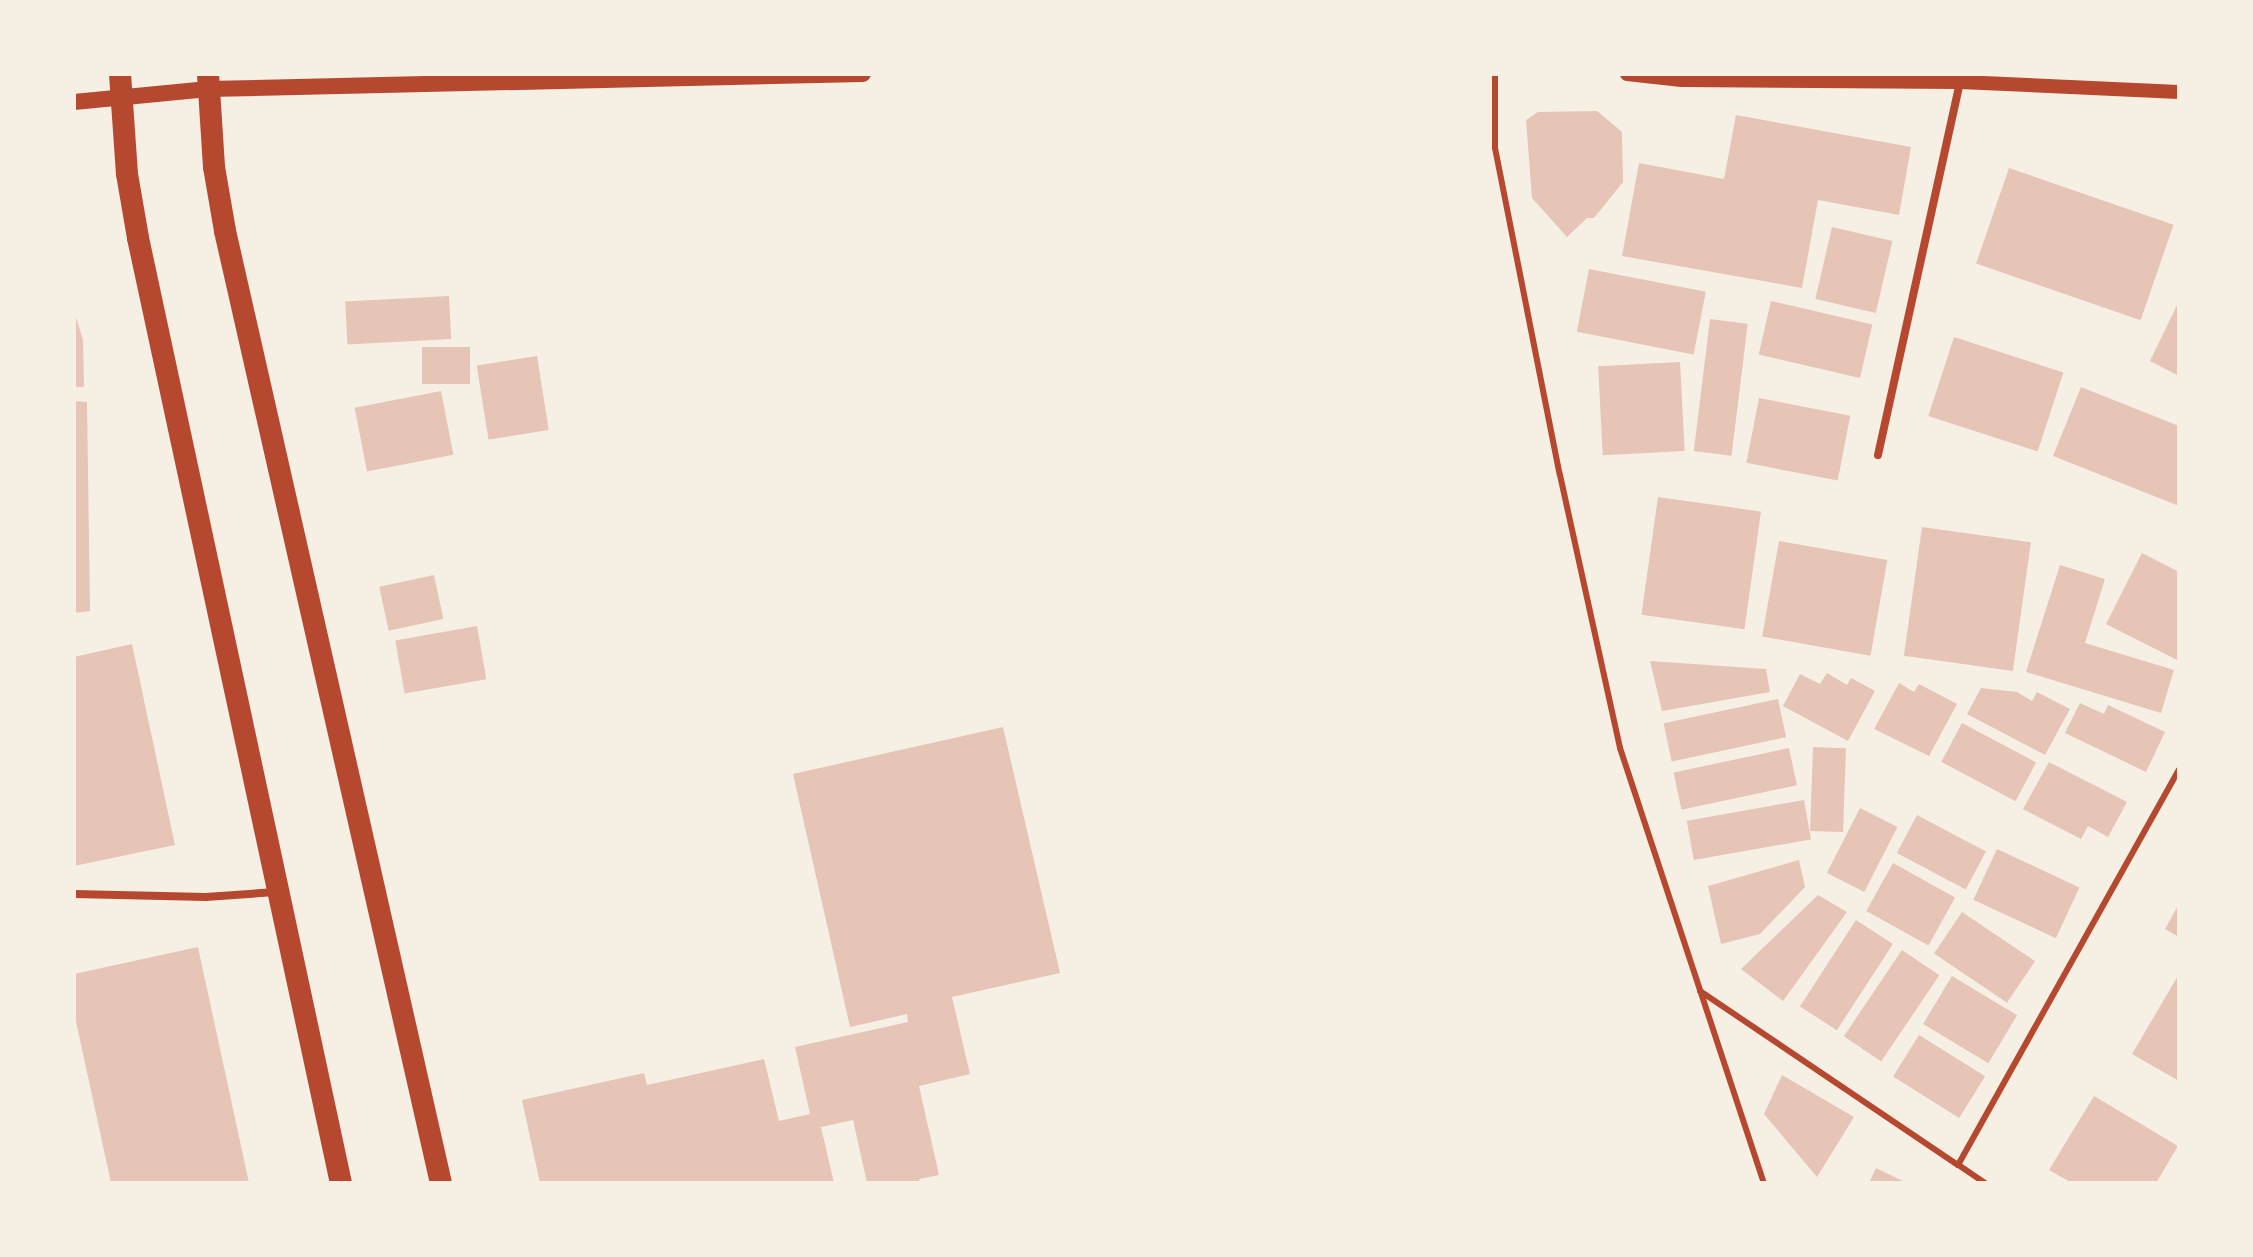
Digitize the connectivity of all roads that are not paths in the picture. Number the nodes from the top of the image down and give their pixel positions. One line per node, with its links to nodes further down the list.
1 (863, 74): 4 (main road)
2 (1495, 74): 14 (lane)
3 (1627, 74): 6 (street)
4 (416, 78): 5 (main road)
5 (208, 81): 7 (main road); 17 (highway)
6 (1960, 82): 8 (street); 10 (street)
7 (120, 85): 9 (main road); 12 (highway)
8 (2179, 92)
9 (74, 102)
10 (1878, 455)
11 (2179, 769): 15 (lane)
12 (276, 892): 13 (street); 16 (highway)
13 (74, 894)
14 (1700, 991): 15 (lane); 18 (lane)
15 (1958, 1165): 19 (lane)
16 (341, 1183)
17 (441, 1183)
18 (1764, 1183)
19 (1985, 1183)

